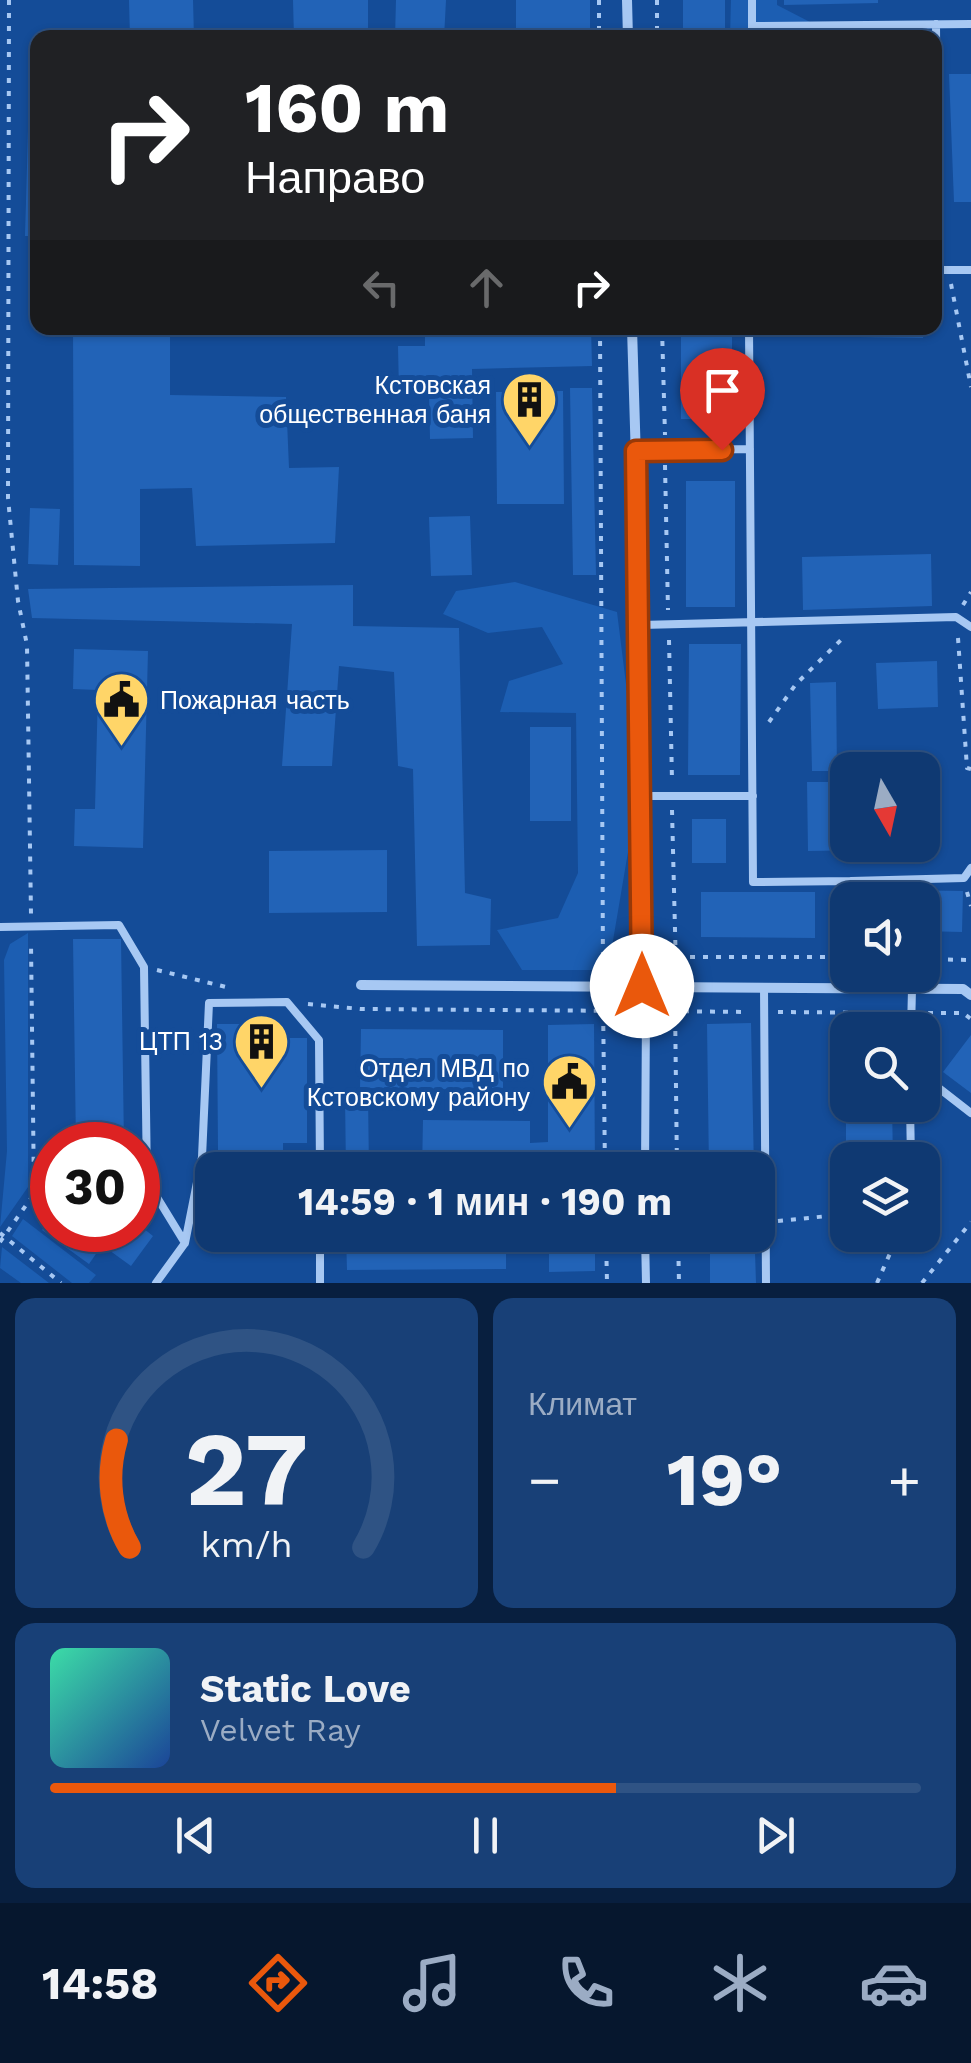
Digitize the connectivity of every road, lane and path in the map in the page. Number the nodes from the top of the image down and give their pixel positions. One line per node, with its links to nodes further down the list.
1 (9, 0): 40 (path)
2 (599, 0): 10 (path)
3 (628, 0): 11 (street)
4 (657, 0): 12 (path)
5 (752, 0): 9 (lane)
6 (936, 24): 7 (lane); 8 (lane); 15 (lane)
7 (971, 24)
8 (856, 25): 9 (lane); 14 (lane)
9 (752, 26): 13 (lane)
10 (599, 30)
11 (628, 30)
12 (657, 30)
13 (752, 30)
14 (856, 30)
15 (936, 30)
16 (942, 270): 17 (lane)
17 (948, 270): 18 (lane); 23 (path)
18 (971, 270)
19 (600, 335): 49 (path)
20 (632, 335): 25 (street)
21 (662, 335): 26 (path)
22 (750, 335): 24 (lane)
23 (971, 387)
24 (750, 449): 26 (lane); 30 (lane)
25 (636, 451): 26 (lane); 31 (street)
26 (665, 451): 29 (path)
27 (956, 616): 28 (lane); 32 (lane); 34 (path)
28 (862, 619): 30 (lane); 33 (path)
29 (668, 622): 30 (lane); 31 (lane); 37 (path)
30 (752, 622): 33 (lane)
31 (640, 625): 35 (street)
32 (971, 627)
33 (752, 745): 36 (lane)
34 (971, 769)
35 (640, 796): 37 (lane); 50 (street)
36 (753, 796): 37 (lane); 39 (lane)
37 (672, 797): 42 (path)
38 (971, 868): 39 (lane)
39 (851, 881)
40 (31, 926): 41 (lane); 46 (lane); 75 (path)
41 (0, 927)
42 (676, 956): 43 (path); 51 (path)
43 (830, 957)
44 (940, 959): 45 (path)
45 (971, 960)
46 (144, 967): 53 (path); 76 (lane)
47 (971, 978): 56 (lane)
48 (361, 985): 49 (street)
49 (604, 985): 50 (street); 58 (path)
50 (642, 986): 51 (street); 59 (lane)
51 (676, 986): 52 (street); 60 (path)
52 (764, 987): 54 (street); 61 (lane)
53 (234, 988)
54 (830, 988)
55 (940, 991): 56 (street)
56 (967, 992)
57 (287, 1002): 58 (path); 67 (lane); 76 (lane)
58 (602, 1011): 59 (path); 68 (path)
59 (646, 1011): 60 (path); 69 (lane)
60 (675, 1012): 61 (path); 70 (path)
61 (764, 1012): 62 (path); 71 (lane)
62 (830, 1012)
63 (940, 1013): 64 (path)
64 (971, 1019)
65 (940, 1089): 66 (lane)
66 (971, 1114)
67 (320, 1152)
68 (605, 1152)
69 (646, 1152)
70 (678, 1152)
71 (763, 1152)
72 (830, 1216): 73 (path)
73 (775, 1221)
74 (971, 1222): 91 (path)
75 (1, 1237): 83 (path)
76 (185, 1243): 84 (lane)
77 (320, 1252): 85 (lane)
78 (606, 1252): 86 (path)
79 (646, 1252): 87 (lane)
80 (678, 1252): 88 (path)
81 (764, 1252): 89 (lane)
82 (891, 1252): 90 (path)
83 (61, 1283)
84 (156, 1283)
85 (320, 1283)
86 (607, 1283)
87 (646, 1283)
88 (679, 1283)
89 (766, 1283)
90 (877, 1283)
91 (922, 1283)

